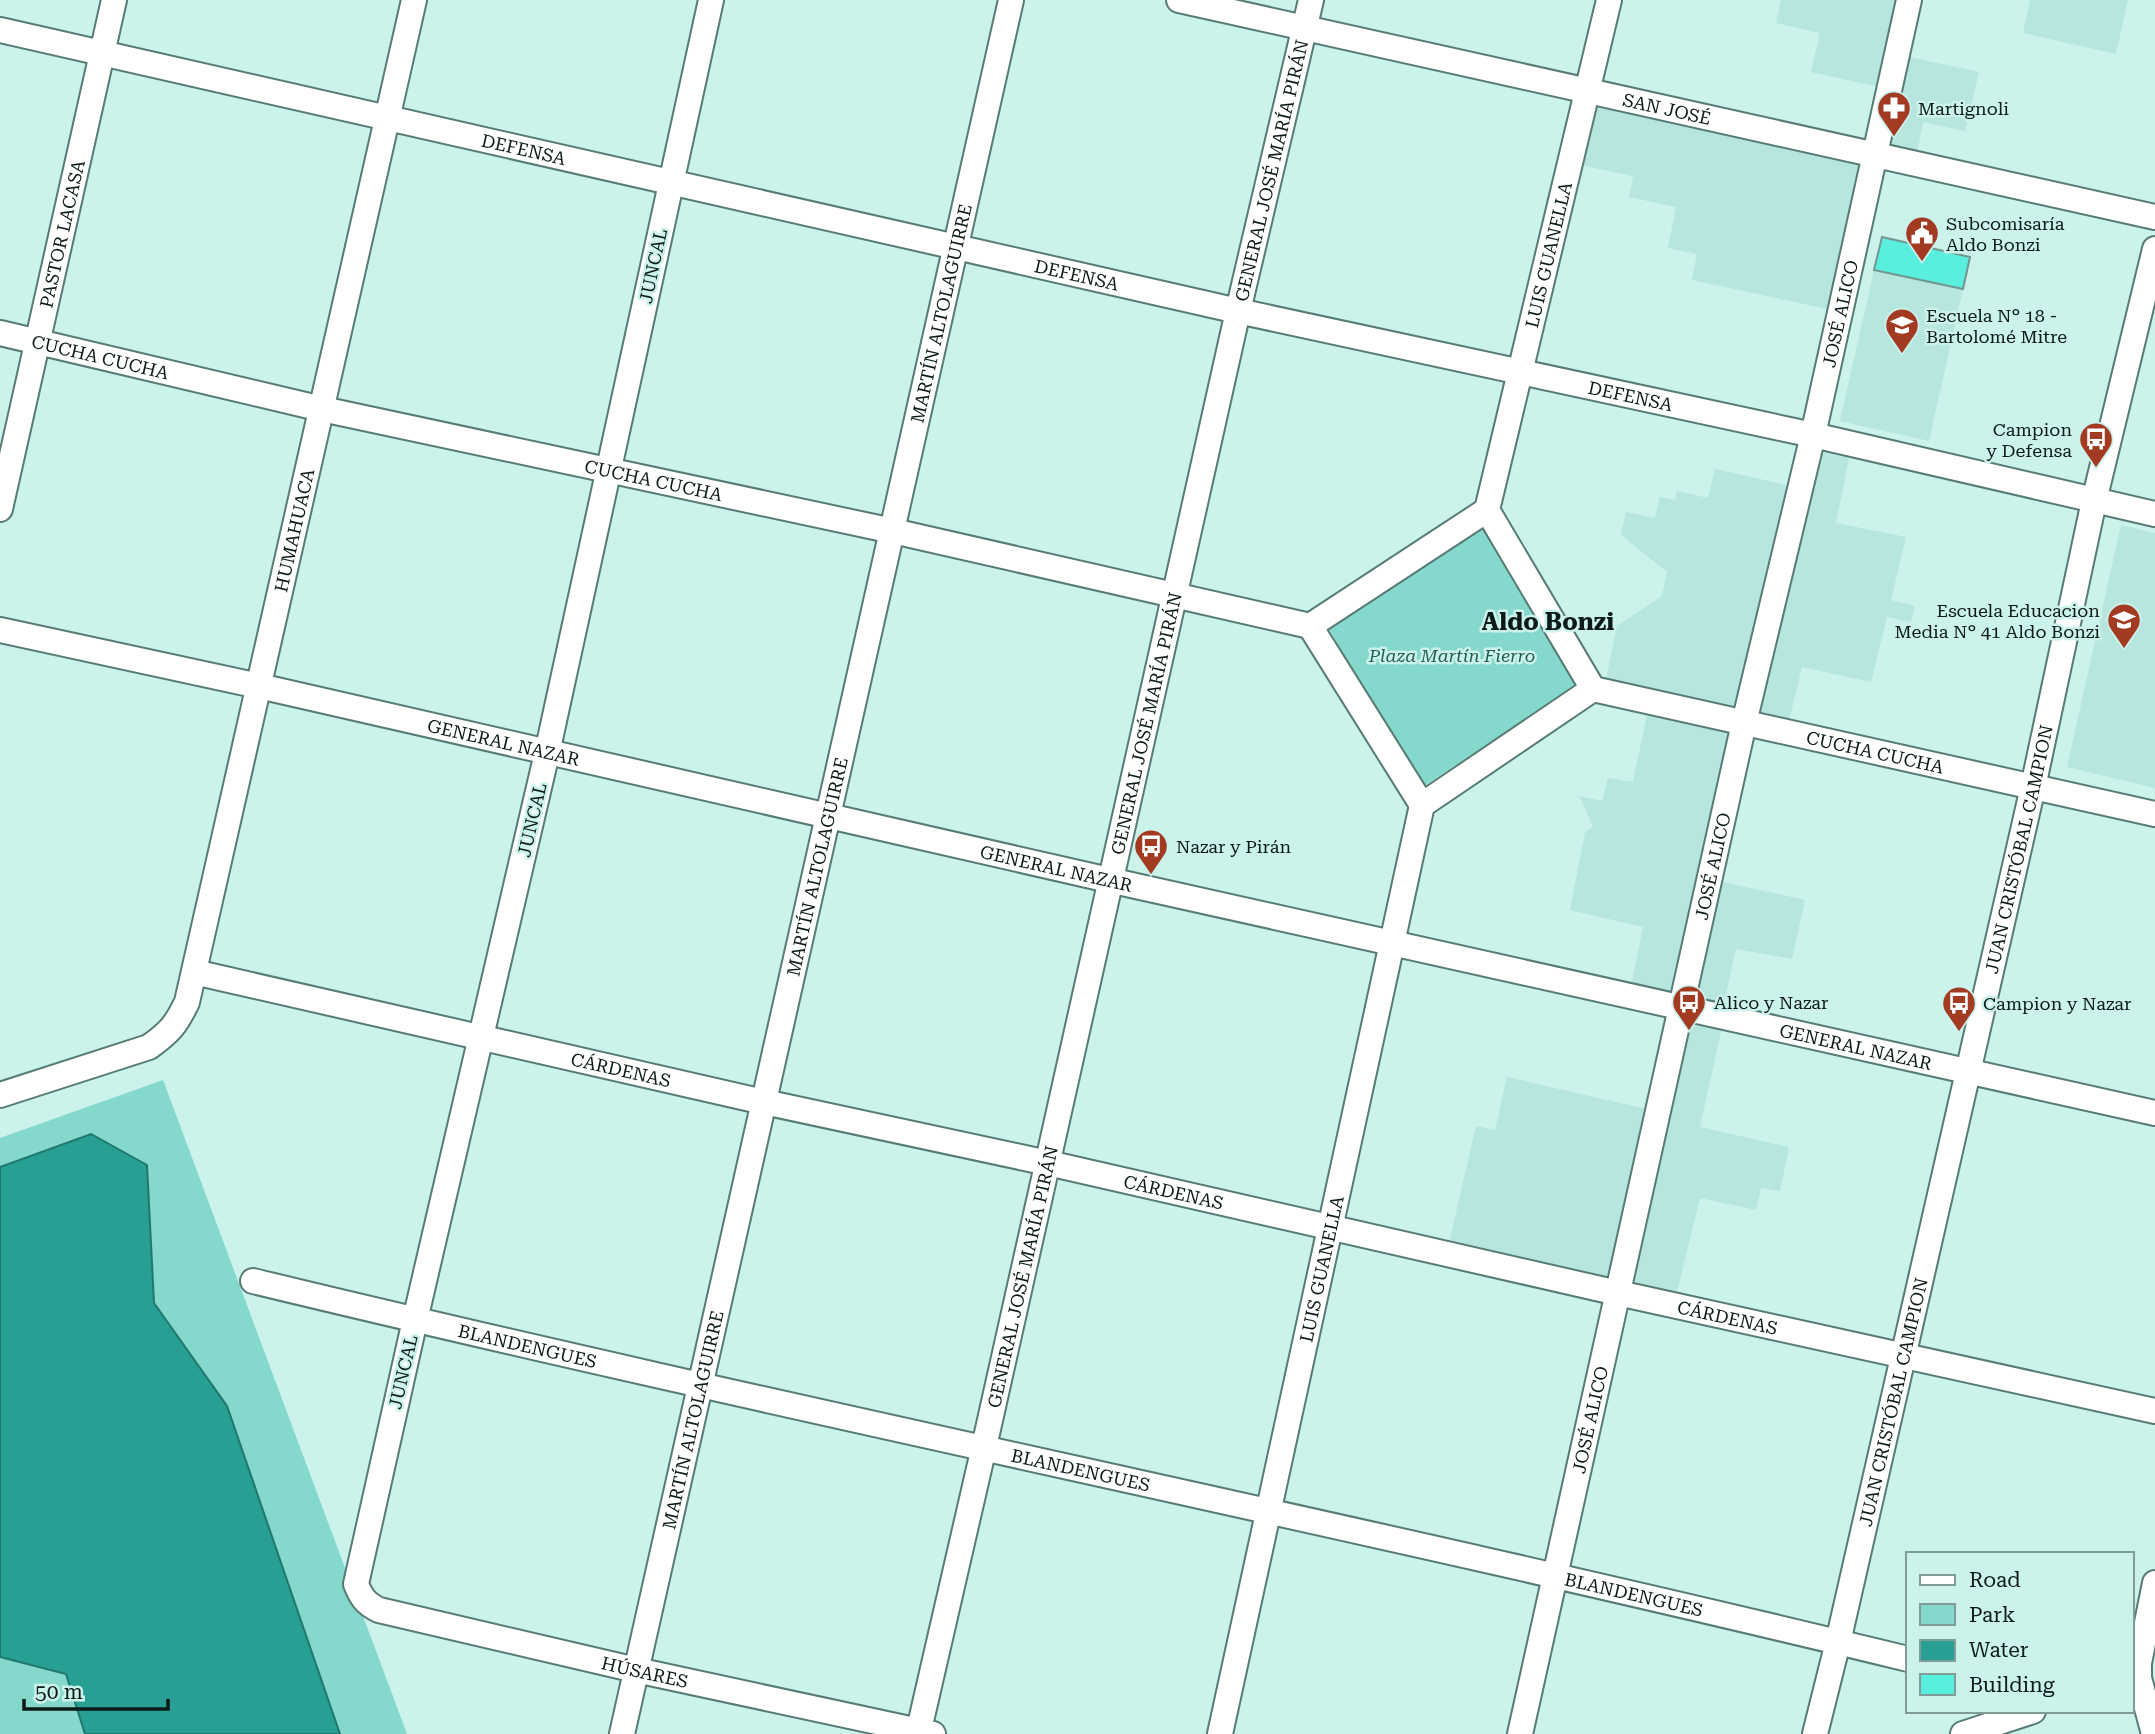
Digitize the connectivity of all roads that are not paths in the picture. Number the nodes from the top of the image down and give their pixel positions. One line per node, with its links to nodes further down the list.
1 (114, 0): 11 (street, PASTOR LACASA)
2 (414, 0): 13 (street, HUMAHUACA)
3 (711, 0): 15 (street, JUNCAL)
4 (1011, 0): 17 (street, MARTÍN ALTOLAGUIRRE)
5 (1179, 0): 9 (street, SAN JOSÉ)
6 (1311, 0): 9 (street, GENERAL JOSÉ MARÍA PIRÁN)
7 (1609, 0): 12 (street, LUIS GUANELLA)
8 (1909, 0): 14 (street, JOSÉ ALICO)
9 (1305, 27): 12 (street, SAN JOSÉ); 19 (street, GENERAL JOSÉ MARÍA PIRÁN)
10 (0, 30): 11 (street, DEFENSA)
11 (101, 53): 13 (street, DEFENSA); 21 (street, PASTOR LACASA)
12 (1587, 89): 14 (street, SAN JOSÉ); 22 (street, LUIS GUANELLA)
13 (387, 119): 15 (street, DEFENSA); 23 (street, HUMAHUACA)
14 (1876, 153): 16 (street, SAN JOSÉ); 24 (street, JOSÉ ALICO)
15 (671, 184): 17 (street, DEFENSA); 25 (street, JUNCAL)
16 (2155, 217)
17 (955, 245): 19 (street, DEFENSA); 30 (street, MARTÍN ALTOLAGUIRRE)
18 (2155, 248): 26 (street, JUAN CRISTÓBAL CAMPION)
19 (1238, 312): 22 (street, DEFENSA); 31 (street, GENERAL JOSÉ MARÍA PIRÁN)
20 (0, 333): 21 (street, CUCHA CUCHA)
21 (37, 341): 23 (street, CUCHA CUCHA); 27 (street, PASTOR LACASA)
22 (1521, 372): 24 (street, DEFENSA); 28 (street, LUIS GUANELLA)
23 (322, 409): 25 (street, CUCHA CUCHA); 34 (street, HUMAHUACA)
24 (1813, 435): 26 (street, DEFENSA); 36 (street, JOSÉ ALICO)
25 (608, 468): 30 (street, CUCHA CUCHA); 37 (street, JUNCAL)
26 (2094, 501): 29 (street, DEFENSA); 38 (street, JUAN CRISTÓBAL CAMPION)
27 (0, 509)
28 (1487, 510): 32 (street); 35 (street)
29 (2155, 514)
30 (893, 531): 31 (street, CUCHA CUCHA); 41 (street, MARTÍN ALTOLAGUIRRE)
31 (1175, 594): 32 (street, CUCHA CUCHA); 42 (street, GENERAL JOSÉ MARÍA PIRÁN)
32 (1310, 626): 39 (street)
33 (0, 630): 34 (street, GENERAL NAZAR)
34 (259, 686): 37 (street, GENERAL NAZAR); 44 (street, HUMAHUACA)
35 (1593, 690): 36 (street, CUCHA CUCHA); 39 (street)
36 (1744, 723): 38 (street, CUCHA CUCHA); 45 (street, JOSÉ ALICO)
37 (547, 752): 41 (street, GENERAL NAZAR); 46 (street, JUNCAL)
38 (2033, 787): 40 (street, CUCHA CUCHA); 47 (street, JUAN CRISTÓBAL CAMPION)
39 (1422, 805): 43 (street, LUIS GUANELLA)
40 (2155, 814)
41 (829, 817): 42 (street, GENERAL NAZAR); 49 (street, MARTÍN ALTOLAGUIRRE)
42 (1110, 880): 43 (street, GENERAL NAZAR); 51 (street, GENERAL JOSÉ MARÍA PIRÁN)
43 (1391, 943): 45 (street, GENERAL NAZAR); 52 (street, LUIS GUANELLA)
44 (194, 972): 46 (street, CÁRDENAS); 48 (street, HUMAHUACA)
45 (1682, 1008): 47 (street, GENERAL NAZAR); 54 (street, JOSÉ ALICO)
46 (481, 1038): 49 (street, CÁRDENAS); 55 (street, JUNCAL)
47 (1967, 1072): 50 (street, GENERAL NAZAR); 56 (street, JUAN CRISTÓBAL CAMPION)
48 (0, 1095)
49 (764, 1102): 51 (street, CÁRDENAS); 57 (street, MARTÍN ALTOLAGUIRRE)
50 (2155, 1113)
51 (1048, 1163): 52 (street, CÁRDENAS); 59 (street, GENERAL JOSÉ MARÍA PIRÁN)
52 (1331, 1227): 54 (street, CÁRDENAS); 60 (street, LUIS GUANELLA)
53 (253, 1281): 55 (street, BLANDENGUES)
54 (1618, 1293): 56 (street, CÁRDENAS); 61 (street, JOSÉ ALICO)
55 (415, 1320): 57 (street, BLANDENGUES); 63 (street, JUNCAL)
56 (1902, 1354): 58 (street, CÁRDENAS); 64 (street, JUAN CRISTÓBAL CAMPION)
57 (702, 1385): 59 (street, BLANDENGUES); 66 (street, MARTÍN ALTOLAGUIRRE)
58 (2155, 1411)
59 (984, 1447): 60 (street, BLANDENGUES); 69 (street, GENERAL JOSÉ MARÍA PIRÁN)
60 (1269, 1511): 61 (street, BLANDENGUES); 71 (street, LUIS GUANELLA)
61 (1554, 1575): 64 (street, BLANDENGUES); 72 (street, JOSÉ ALICO)
62 (2155, 1583): 67 (street)
63 (360, 1596): 66 (street, HÚSARES)
64 (1838, 1642): 65 (street, BLANDENGUES); 73 (street, JUAN CRISTÓBAL CAMPION)
65 (1906, 1658)
66 (636, 1670): 69 (street, HÚSARES); 70 (street, MARTÍN ALTOLAGUIRRE)
67 (2142, 1677): 75 (street)
68 (2028, 1713): 74 (street)
69 (923, 1733)
70 (622, 1734)
71 (1220, 1734)
72 (1520, 1734)
73 (1815, 1734)
74 (1963, 1734)
75 (2154, 1734)

